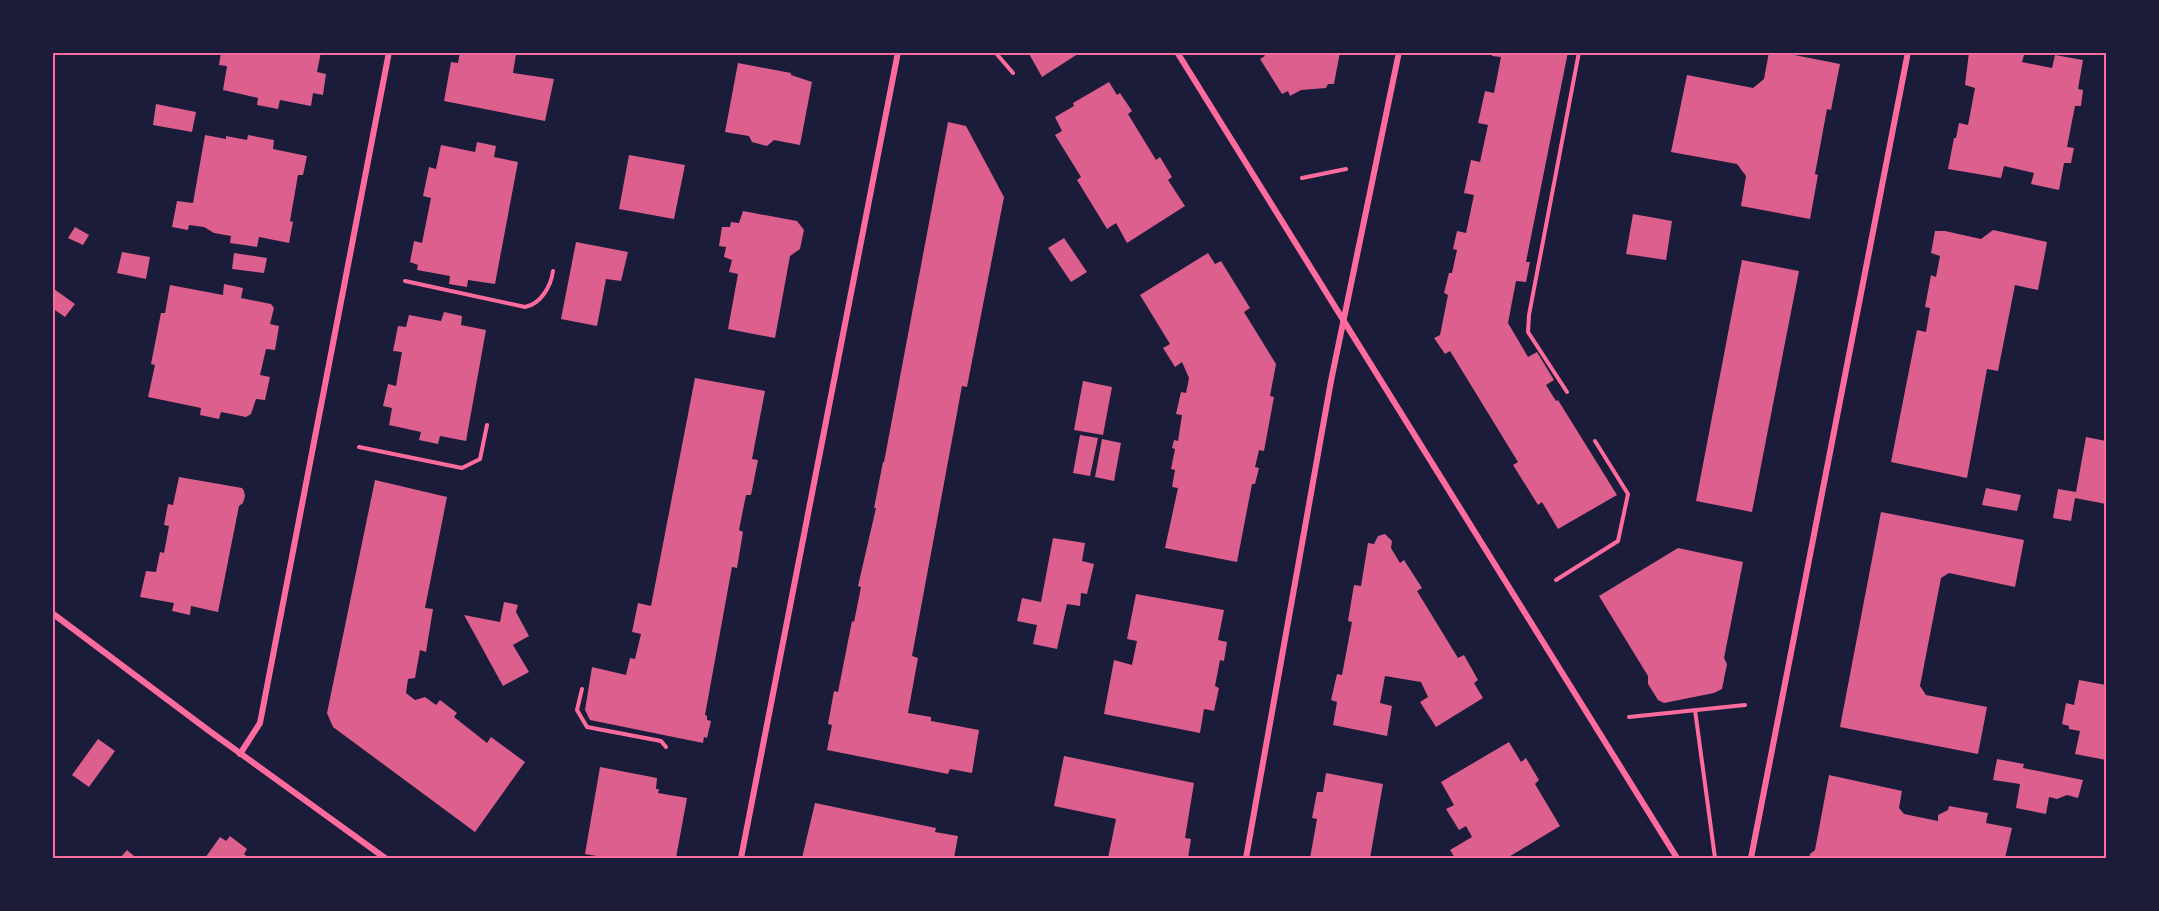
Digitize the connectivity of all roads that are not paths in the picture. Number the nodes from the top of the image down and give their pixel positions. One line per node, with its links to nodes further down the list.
1 (388, 52): 8 (street)
2 (898, 52): 10 (street)
3 (1177, 52): 6 (street)
4 (1399, 52): 6 (street)
5 (1908, 52): 13 (street)
6 (1343, 323): 11 (street); 12 (street)
7 (52, 613): 8 (street)
8 (240, 754): 9 (street)
9 (385, 858)
10 (741, 858)
11 (1246, 858)
12 (1677, 858)
13 (1751, 858)

